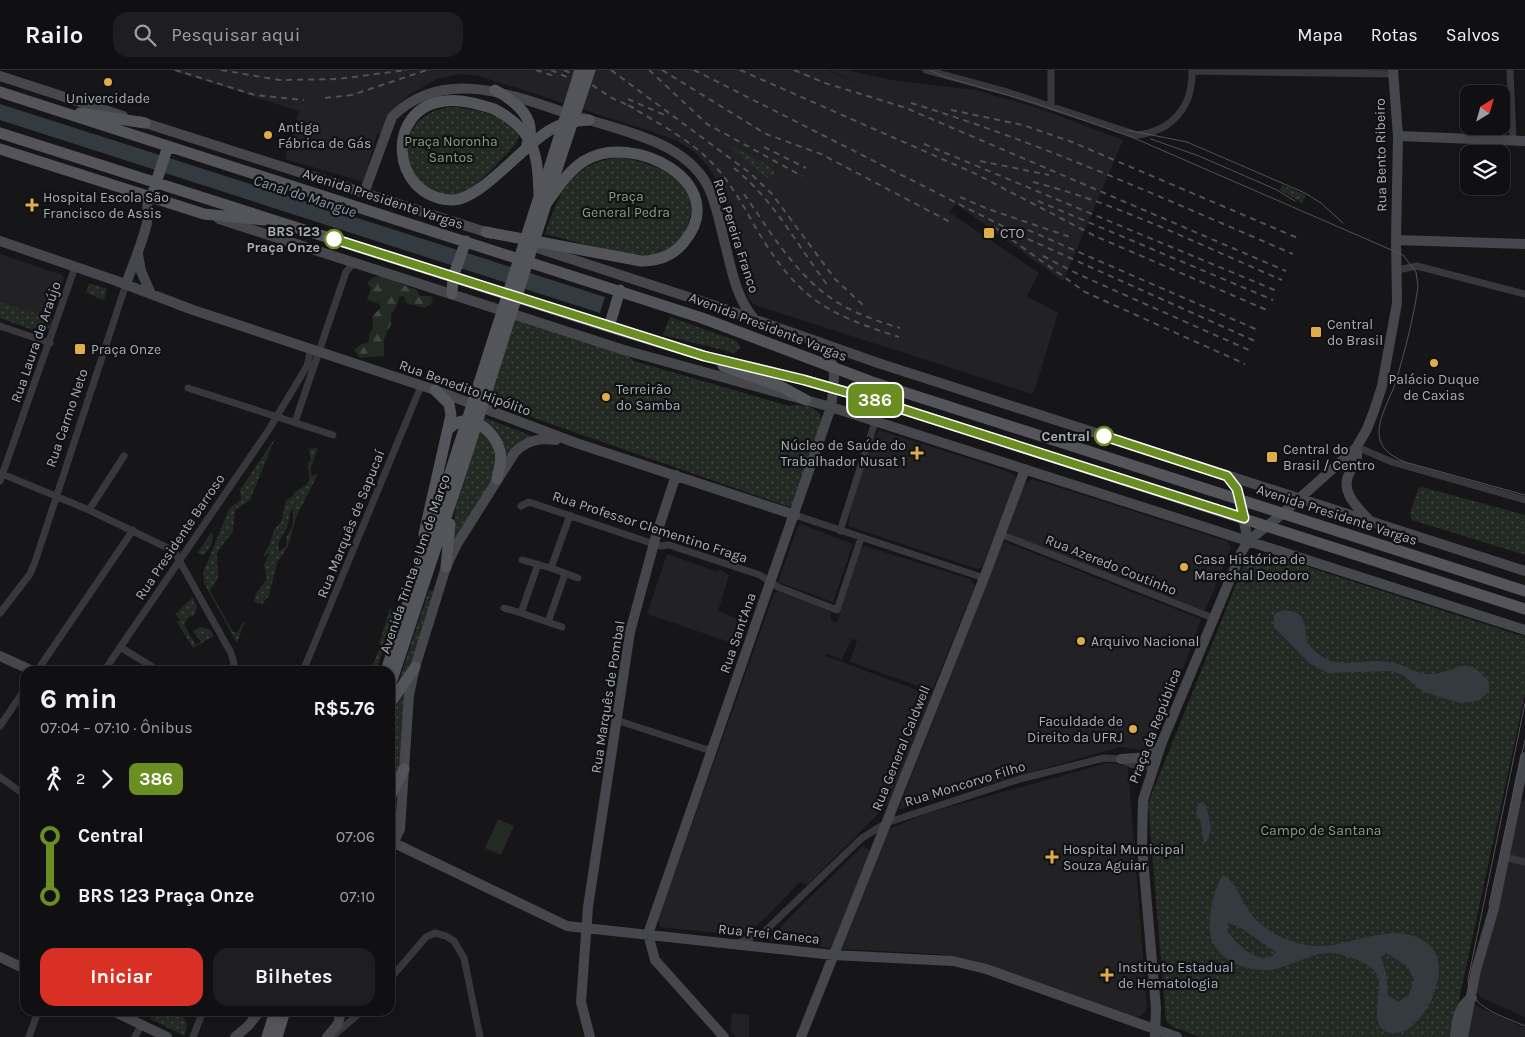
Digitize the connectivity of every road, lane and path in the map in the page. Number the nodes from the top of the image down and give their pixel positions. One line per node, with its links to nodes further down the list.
1 (580, 70): 25 (main road, bridge)
2 (590, 70): 25 (main road, bridge)
3 (926, 70): 11 (street)
4 (1050, 70): 11 (street)
5 (1192, 70): 7 (street); 11 (street)
6 (1510, 70): 19 (street)
7 (1393, 72): 17 (main road, Rua Bento Ribeiro)
8 (0, 76): 15 (main road, Avenida Presidente Vargas)
9 (495, 90): 13 (main road); 22 (main road); 27 (main road)
10 (0, 92): 12 (main road, Avenida Presidente Vargas)
11 (1051, 105)
12 (56, 110): 15 (main road); 24 (main road, Avenida Presidente Vargas)
13 (560, 111)
14 (584, 119): 22 (main road); 47 (main road, Rua Pereira Franco)
15 (144, 123): 27 (main road, Avenida Presidente Vargas)
16 (0, 132): 18 (main road)
17 (1398, 136): 19 (main road); 33 (main road, Rua Bento Ribeiro)
18 (15, 138): 20 (main road); 26 (main road)
19 (1513, 140): 21 (main road)
20 (0, 141)
21 (1525, 141)
22 (525, 147): 29 (main road, bridge)
23 (0, 149): 28 (main road)
24 (167, 151): 26 (main road); 36 (main road, Avenida Presidente Vargas)
25 (553, 168): 29 (main road, bridge)
26 (158, 177): 28 (main road); 31 (main road)
27 (364, 193): 32 (main road, Avenida Presidente Vargas)
28 (148, 196): 30 (main road); 37 (main road, Rua Carmo Neto)
29 (542, 200): 32 (main road); 70 (main road, bridge)
30 (204, 214): 31 (main road); 38 (main road)
31 (279, 222): 41 (main road)
32 (486, 232): 47 (main road, Avenida Presidente Vargas)
33 (1396, 240): 35 (main road); 40 (main road, Rua Bento Ribeiro)
34 (0, 241): 39 (main road, Rua Benedito Hipólito)
35 (1525, 244)
36 (464, 246): 41 (main road); 43 (main road, Avenida Presidente Vargas)
37 (138, 254): 42 (main road, Rua Carmo Neto); 44 (main road)
38 (359, 263): 45 (main road); 52 (street)
39 (75, 267): 42 (main road, Rua Benedito Hipólito); 51 (street, Rua Laura de Araújo)
40 (1397, 270): 46 (street); 69 (main road, Rua Bento Ribeiro)
41 (454, 272): 45 (main road); 49 (main road)
42 (126, 284): 44 (main road, Rua Benedito Hipólito); 77 (street, Rua Carmo Neto)
43 (620, 290): 49 (main road); 54 (main road, Avenida Presidente Vargas)
44 (151, 294): 52 (main road, Rua Benedito Hipólito)
45 (452, 294): 59 (main road)
46 (1525, 294)
47 (755, 320): 50 (main road, Avenida Presidente Vargas)
48 (0, 326): 51 (street)
49 (609, 327): 53 (main road)
50 (818, 342): 54 (main road); 75 (main road, Avenida Presidente Vargas)
51 (50, 343): 74 (street, Rua Laura de Araújo)
52 (316, 350): 55 (main road, Rua Benedito Hipólito); 62 (street, Rua Presidente Barroso); 63 (street)
53 (704, 356): 57 (main road); 59 (main road)
54 (835, 369): 57 (main road, Rua Sant'Ana); 60 (main road, Avenida Presidente Vargas)
55 (421, 386): 58 (main road, Rua Benedito Hipólito); 123 (street, Rua Marquês de Sapucaí)
56 (188, 388): 62 (street)
57 (833, 388): 61 (main road, Rua Sant'Ana); 65 (main road)
58 (435, 390): 66 (main road); 68 (main road, Rua Benedito Hipólito)
59 (806, 400): 61 (main road)
60 (926, 400): 65 (main road); 80 (main road, Avenida Presidente Vargas)
61 (831, 408): 64 (main road); 86 (main road, Rua Sant'Ana)
62 (277, 417): 63 (street); 96 (street, Rua Presidente Barroso)
63 (295, 422): 67 (street)
64 (875, 422): 72 (main road); 91 (street)
65 (952, 425): 87 (main road)
66 (450, 428): 76 (main road); 105 (main road)
67 (333, 435)
68 (576, 442): 73 (main road, Rua Benedito Hipólito); 76 (main road)
69 (1357, 447): 79 (main road); 81 (street); 88 (main road)
70 (463, 449): 78 (main road, Avenida Trinta e Um de Março); 105 (main road, Avenida Trinta e Um de Março)
71 (124, 456): 83 (street)
72 (1025, 470): 92 (main road, Rua General Caldwell); 94 (main road)
73 (676, 475): 86 (main road, Rua Benedito Hipólito); 95 (main road, Rua Marquês de Pombal)
74 (1, 476): 77 (street)
75 (1227, 476): 79 (main road, Avenida Presidente Vargas); 80 (main road)
76 (497, 479): 99 (main road)
77 (55, 495): 83 (street); 110 (street, Rua Carmo Neto)
78 (454, 495): 99 (main road); 126 (main road, Avenida Trinta e Um de Março)
79 (1299, 499): 84 (main road); 88 (main road, Avenida Presidente Vargas)
80 (1240, 500): 84 (main road, Avenida Presidente Vargas); 87 (main road)
81 (1525, 500)
82 (521, 506): 85 (street, Rua Professor Clementino Fraga)
83 (89, 510): 90 (street)
84 (1282, 514): 89 (main road); 107 (main road, Avenida Presidente Vargas)
85 (570, 515): 95 (street, Rua Professor Clementino Fraga); 100 (street)
86 (795, 515): 91 (street); 106 (main road, Rua Sant'Ana)
87 (1244, 518): 89 (main road); 94 (main road)
88 (1370, 521): 101 (main road, Avenida Presidente Vargas)
89 (1267, 526): 94 (main road); 109 (main road)
90 (133, 530): 96 (street); 119 (street)
91 (840, 531): 93 (street)
92 (1000, 534): 104 (main road, Rua General Caldwell); 112 (street, Rua Azeredo Coutinho)
93 (861, 538): 104 (street); 106 (street, Rua Professor Clementino Fraga)
94 (1248, 540): 112 (main road, Praça da República); 115 (main road)
95 (654, 544): 106 (street, Rua Professor Clementino Fraga); 129 (main road, Rua Marquês de Pombal)
96 (180, 560): 116 (street, Rua Presidente Barroso); 122 (street)
97 (522, 560): 98 (street)
98 (538, 564): 100 (street); 111 (street)
99 (446, 567): 125 (main road)
100 (551, 568): 102 (street)
101 (1525, 571)
102 (565, 574): 103 (street); 113 (street)
103 (578, 578)
104 (984, 578): 140 (main road, Rua General Caldwell)
105 (415, 579): 124 (main road, Avenida Trinta e Um de Março)
106 (771, 581): 132 (main road, Rua Sant'Ana)
107 (1525, 591)
108 (504, 608): 111 (street)
109 (1525, 609)
110 (0, 613)
111 (520, 613): 113 (street)
112 (1213, 618): 131 (main road, Praça da República)
113 (548, 622): 114 (street)
114 (562, 627)
115 (1525, 630)
116 (120, 647): 120 (street, Rua Presidente Barroso); 121 (street)
117 (0, 656): 118 (main road)
118 (22, 666)
119 (40, 666)
120 (107, 666)
121 (151, 666)
122 (233, 666)
123 (305, 666)
124 (387, 666)
125 (415, 667): 128 (main road); 136 (main road)
126 (395, 671)
127 (20, 696): 130 (street)
128 (395, 697)
129 (616, 720): 132 (street); 145 (main road, Rua Marquês de Pombal)
130 (0, 726)
131 (1162, 742): 134 (main road); 135 (main road, Praça da República)
132 (713, 749): 146 (main road, Rua Sant'Ana)
133 (1525, 757): 143 (main road)
134 (1121, 759): 135 (street, Rua Moncorvo Filho); 140 (street, Rua Moncorvo Filho)
135 (1154, 768): 165 (main road, Praça da República)
136 (404, 769): 138 (main road); 141 (main road)
137 (0, 777): 139 (street)
138 (395, 787)
139 (20, 791)
140 (886, 822): 147 (street, Rua Moncorvo Filho); 148 (main road, Rua General Caldwell)
141 (395, 838)
142 (395, 847): 145 (main road, Rua Frei Caneca)
143 (1505, 857): 144 (street); 152 (main road)
144 (1525, 862)
145 (585, 929): 146 (main road, Rua Frei Caneca); 174 (main road, Rua Marquês de Pombal)
146 (648, 934): 147 (main road, Rua Frei Caneca); 175 (main road)
147 (736, 944): 148 (main road, Rua Frei Caneca)
148 (833, 955): 165 (main road, Rua Frei Caneca); 176 (main road, Rua General Caldwell)
149 (0, 957): 150 (main road)
150 (20, 967)
151 (395, 973): 173 (street)
152 (1472, 998): 178 (main road); 179 (main road)
153 (36, 1016): 166 (street)
154 (125, 1016): 163 (main road)
155 (202, 1016): 169 (street)
156 (256, 1016): 170 (main road)
157 (273, 1016): 171 (main road)
158 (283, 1016): 172 (main road)
159 (340, 1016): 164 (main road)
160 (342, 1016): 162 (street)
161 (357, 1016): 162 (street)
162 (350, 1022): 164 (street)
163 (141, 1025): 167 (street); 168 (main road)
164 (331, 1034)
165 (1156, 1034): 177 (main road)
166 (29, 1037)
167 (135, 1037)
168 (167, 1037)
169 (193, 1037)
170 (235, 1037)
171 (267, 1037)
172 (277, 1037)
173 (480, 1037)
174 (590, 1037)
175 (724, 1037)
176 (800, 1037)
177 (1178, 1037)
178 (1454, 1037)
179 (1464, 1037)

